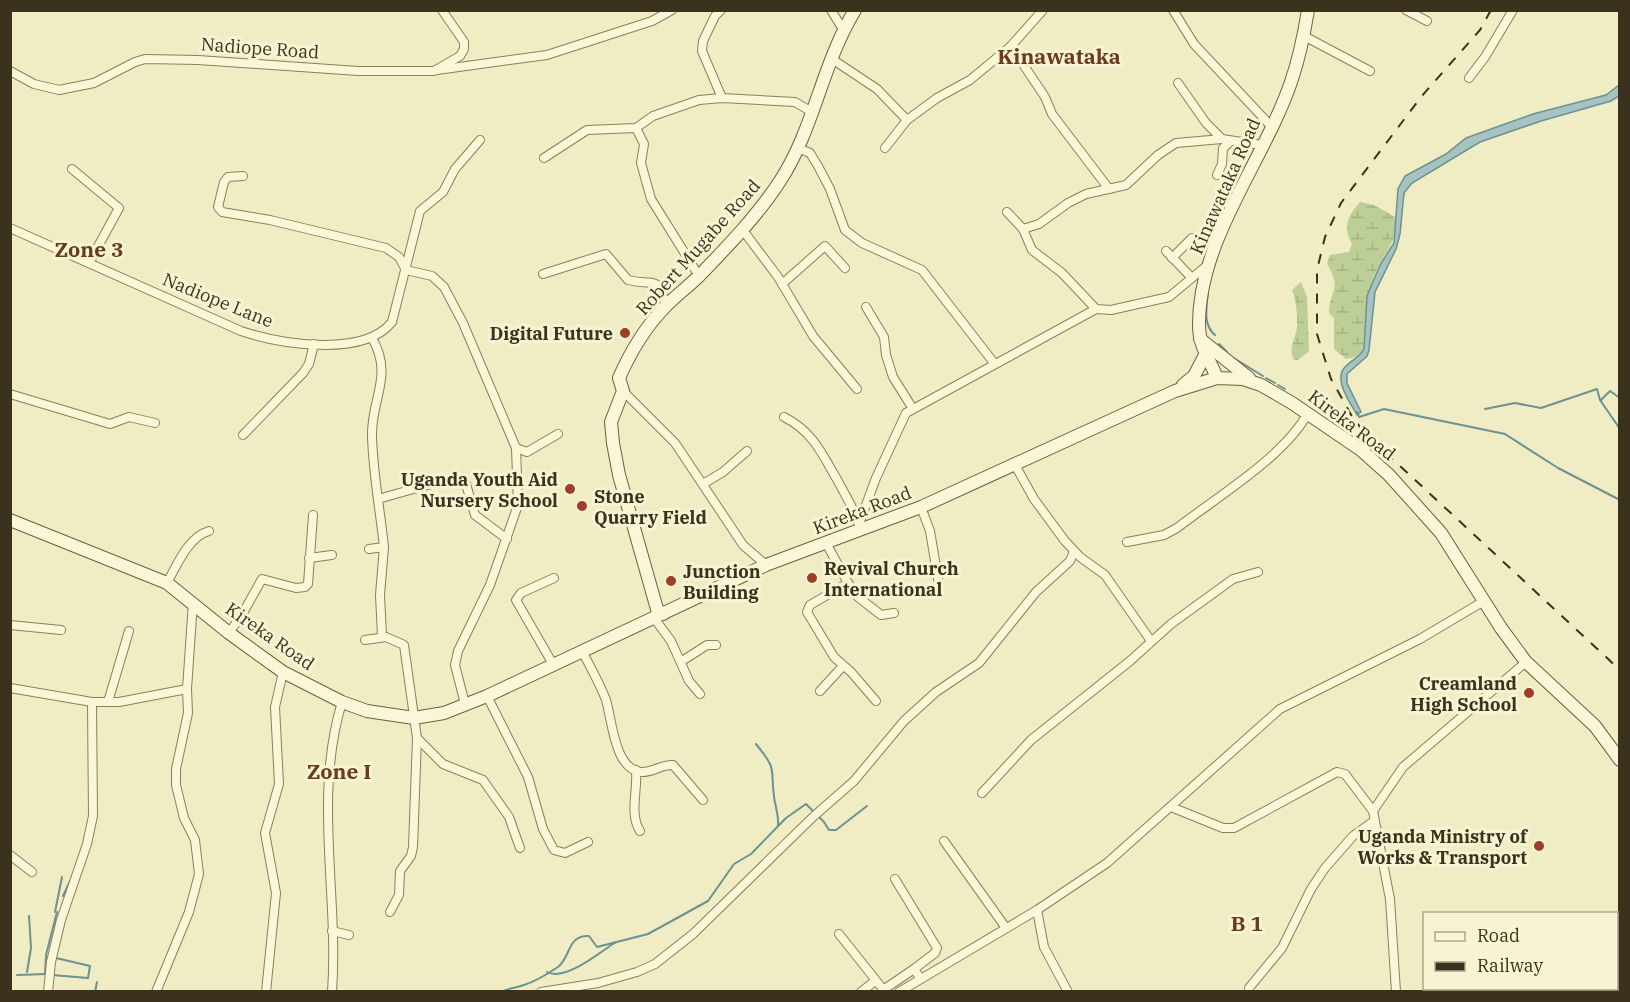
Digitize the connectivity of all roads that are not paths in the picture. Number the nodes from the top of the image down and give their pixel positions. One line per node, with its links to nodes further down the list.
1 (442, 10): 16 (street, Nadiope Road)
2 (672, 10): 16 (street)
3 (831, 10): 12 (street)
4 (855, 10): 12 (main road, Robert Mugabe Road)
5 (1043, 10): 14 (street)
6 (1173, 10): 24 (street)
7 (1308, 10): 13 (main road, Kinawataka Road)
8 (1406, 10): 11 (street)
9 (1513, 10): 19 (street)
10 (715, 12): 21 (street)
11 (1427, 21)
12 (844, 31): 15 (main road, Robert Mugabe Road)
13 (1304, 36): 18 (street); 24 (main road, Kinawataka Road)
14 (1011, 46): 23 (street); 35 (street)
15 (832, 59): 22 (main road, Robert Mugabe Road); 23 (street)
16 (434, 70): 17 (street, Nadiope Road)
17 (10, 71)
18 (1371, 71)
19 (1469, 78)
20 (1178, 82): 27 (street)
21 (722, 98): 22 (street); 25 (street)
22 (812, 112): 29 (main road, Robert Mugabe Road)
23 (907, 120): 30 (street)
24 (1271, 126): 28 (main road, Kinawataka Road)
25 (636, 128): 31 (street); 46 (street)
26 (480, 140): 44 (street)
27 (1226, 140): 28 (street); 33 (street); 35 (street)
28 (1262, 145): 42 (main road, Kinawataka Road)
29 (800, 148): 38 (main road, Robert Mugabe Road); 56 (street)
30 (885, 148)
31 (544, 158)
32 (72, 169): 41 (street)
33 (1217, 175)
34 (243, 176): 44 (street)
35 (1109, 189): 39 (street)
36 (1007, 212): 39 (street)
37 (10, 228): 41 (street, Nadiope Lane)
38 (742, 229): 46 (main road, Robert Mugabe Road); 48 (street)
39 (1023, 229): 51 (street)
40 (1192, 238): 47 (street)
41 (89, 263): 54 (street, Nadiope Lane)
42 (1210, 263): 47 (street); 53 (main road, Kinawataka Road)
43 (845, 268): 48 (street)
44 (406, 270): 52 (street); 69 (street)
45 (543, 274): 49 (street)
46 (699, 276): 49 (main road, Robert Mugabe Road)
47 (1191, 277): 51 (street)
48 (782, 284): 59 (street)
49 (666, 306): 60 (main road, Robert Mugabe Road)
50 (866, 307): 63 (street)
51 (1096, 309): 56 (street)
52 (372, 338): 54 (street, Nadiope Lane); 73 (street)
53 (1200, 339): 55 (main road, Kinawataka Road); 58 (main road)
54 (314, 344): 68 (street)
55 (1205, 355): 57 (main road, Kinawataka Road); 61 (main road)
56 (994, 363): 63 (street)
57 (1217, 378): 58 (main road, Kireka Road); 61 (main road, Kireka Road)
58 (1261, 386): 64 (main road, Kireka Road)
59 (857, 389)
60 (623, 391): 72 (street); 96 (main road, Robert Mugabe Road)
61 (1175, 391): 71 (main road, Kireka Road)
62 (10, 394): 66 (street)
63 (913, 409): 77 (street)
64 (1308, 413): 80 (street); 93 (main road, Kireka Road)
65 (784, 417): 77 (street)
66 (155, 423)
67 (558, 434): 69 (street)
68 (243, 435)
69 (516, 448): 79 (street)
70 (747, 451): 72 (street)
71 (1015, 465): 74 (main road, Kireka Road); 84 (street)
72 (703, 484): 87 (street)
73 (378, 499): 79 (street); 82 (street)
74 (921, 507): 77 (main road, Kireka Road); 90 (street)
75 (313, 515): 86 (street)
76 (10, 520): 91 (main road, Kireka Road)
77 (858, 528): 81 (main road, Kireka Road)
78 (209, 531): 91 (street)
79 (507, 539): 120 (street)
80 (1128, 542)
81 (826, 543): 87 (main road, Kireka Road); 92 (street)
82 (384, 547): 83 (street); 101 (street)
83 (369, 549)
84 (1074, 551): 103 (street); 150 (street)
85 (332, 555): 86 (street)
86 (309, 558): 100 (street)
87 (766, 565): 96 (main road, Kireka Road)
88 (1258, 572): 103 (street)
89 (554, 578): 108 (street)
90 (938, 579)
91 (167, 582): 94 (main road, Kireka Road)
92 (848, 583): 95 (street); 109 (street)
93 (1484, 601): 107 (main road, Kireka Road); 127 (street)
94 (193, 602): 100 (main road, Kireka Road); 112 (street)
95 (894, 613)
96 (658, 616): 105 (main road, Kireka Road); 106 (street)
97 (10, 625): 98 (street)
98 (61, 630)
99 (129, 631): 118 (street)
100 (229, 633): 110 (main road, Kireka Road)
101 (382, 636): 102 (street); 121 (street)
102 (365, 640)
103 (1151, 641): 125 (street)
104 (716, 645): 106 (street)
105 (583, 653): 108 (main road, Kireka Road); 124 (street)
106 (682, 661): 114 (street)
107 (1526, 662): 123 (main road, Kireka Road); 128 (street)
108 (554, 666): 115 (main road, Kireka Road)
109 (843, 666): 113 (street); 116 (street)
110 (283, 672): 119 (main road, Kireka Road); 148 (street)
111 (10, 688): 117 (street)
112 (187, 689): 118 (street); 147 (street)
113 (820, 691)
114 (699, 694)
115 (487, 696): 120 (main road, Kireka Road); 131 (street)
116 (876, 701)
117 (92, 702): 118 (street); 146 (street)
118 (108, 702)
119 (342, 702): 121 (main road, Kireka Road); 139 (street)
120 (465, 704): 121 (main road, Kireka Road)
121 (414, 718): 122 (street)
122 (417, 738): 132 (street); 137 (street)
123 (1620, 760)
124 (636, 770): 126 (street); 129 (street)
125 (982, 794)
126 (703, 800)
127 (1171, 807): 128 (street); 136 (street)
128 (1374, 816): 145 (street); 154 (street)
129 (640, 831)
130 (944, 841): 138 (street)
131 (588, 842)
132 (520, 848)
133 (10, 855): 134 (street)
134 (33, 872)
135 (895, 879): 142 (street)
136 (1037, 910): 138 (street); 153 (street)
137 (390, 912)
138 (1006, 928): 143 (street)
139 (332, 931): 141 (street); 149 (street)
140 (839, 934): 144 (street)
141 (349, 935)
142 (914, 969): 143 (street); 144 (street)
143 (920, 978): 152 (street)
144 (875, 981): 151 (street)
145 (1249, 988)
146 (48, 992)
147 (156, 992)
148 (266, 992)
149 (332, 992)
150 (541, 992)
151 (861, 992)
152 (899, 992)
153 (1068, 992)
154 (1396, 992)

